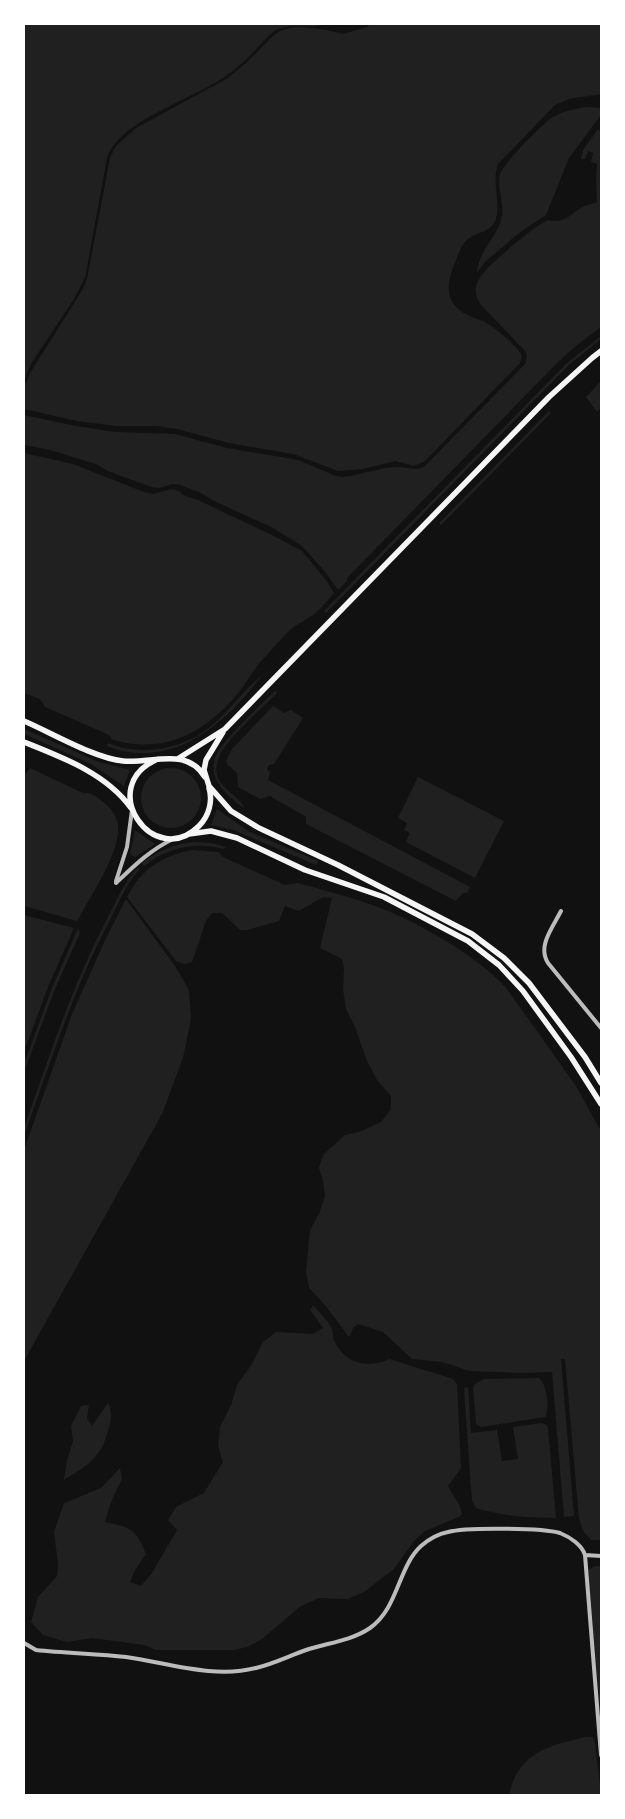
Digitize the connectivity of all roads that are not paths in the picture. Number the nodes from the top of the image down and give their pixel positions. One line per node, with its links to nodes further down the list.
1 (601, 351): 3 (main road)
2 (24, 721): 6 (main road)
3 (225, 729): 5 (main road); 7 (main road)
4 (24, 742): 8 (main road)
5 (179, 758): 6 (main road); 7 (main road)
6 (158, 759): 8 (main road)
7 (209, 786): 9 (main road); 13 (main road)
8 (132, 810): 10 (main road); 10 (street)
9 (189, 834): 10 (main road); 14 (main road)
10 (176, 838)
11 (561, 911): 12 (street)
12 (601, 1028)
13 (601, 1083)
14 (601, 1104)
15 (585, 1555): 16 (street); 17 (street); 18 (street)
16 (601, 1556)
17 (24, 1643)
18 (601, 1755)

